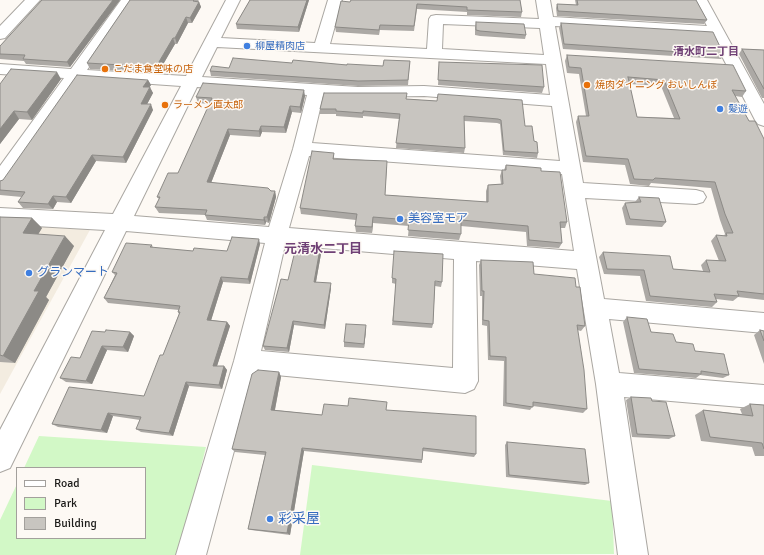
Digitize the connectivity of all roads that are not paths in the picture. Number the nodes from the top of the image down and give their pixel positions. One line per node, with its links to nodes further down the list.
1 (33, 0): 9 (street)
2 (128, 0): 17 (street)
3 (233, 0): 10 (street)
4 (335, 0): 11 (street)
5 (543, 0): 7 (street)
6 (700, 0): 8 (street)
7 (546, 22): 8 (street); 12 (street); 13 (street)
8 (717, 31): 15 (street)
9 (0, 36)
10 (212, 42): 11 (street); 18 (street)
11 (321, 48): 12 (street)
12 (434, 54): 13 (street)
13 (558, 56): 20 (street)
14 (720, 65): 15 (street)
15 (736, 66): 21 (street)
16 (0, 69): 17 (street)
17 (74, 74): 18 (street); 24 (street)
18 (190, 82): 19 (street); 28 (street)
19 (316, 90): 20 (street); 22 (street)
20 (560, 101): 23 (street)
21 (764, 120)
22 (302, 149): 23 (street); 29 (street)
23 (571, 168): 25 (street)
24 (0, 180)
25 (575, 190): 26 (street); 31 (street)
26 (696, 197)
27 (0, 216): 28 (street)
28 (120, 224): 29 (street); 37 (street)
29 (277, 236): 30 (street); 34 (street)
30 (465, 251): 31 (street); 34 (street)
31 (586, 261): 32 (street)
32 (595, 308): 33 (street); 35 (street)
33 (764, 323)
34 (246, 360): 38 (street)
35 (609, 384): 36 (street); 39 (street)
36 (764, 397)
37 (0, 458)
38 (191, 555)
39 (633, 555)

